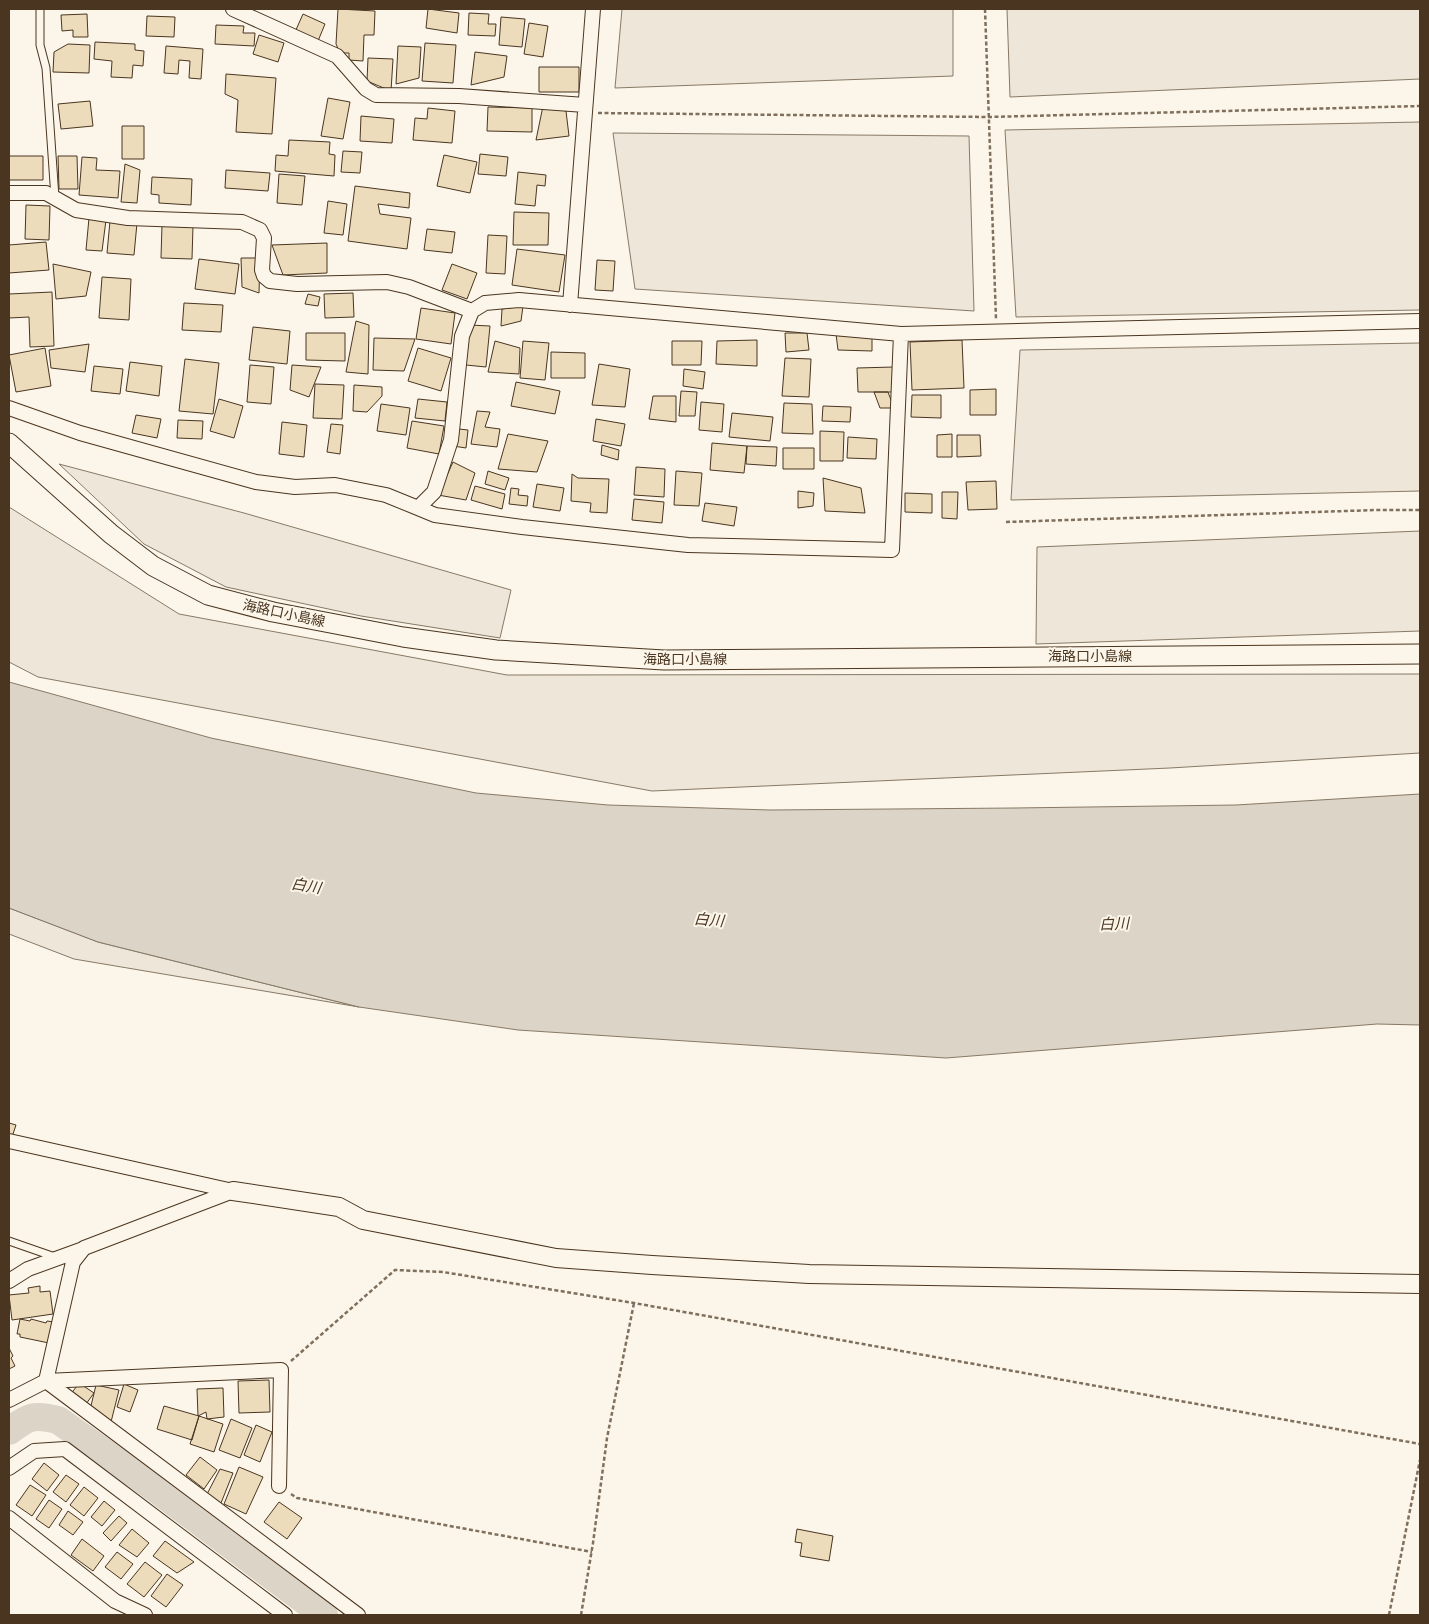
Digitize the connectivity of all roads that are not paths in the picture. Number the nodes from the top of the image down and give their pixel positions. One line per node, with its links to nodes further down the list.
1 (40, 9): 7 (lane)
2 (233, 9): 4 (street)
3 (593, 9): 5 (street)
4 (251, 12): 5 (street)
5 (585, 109): 8 (street)
6 (9, 193): 7 (street)
7 (55, 198): 9 (street)
8 (570, 305): 9 (street); 11 (street)
9 (472, 311): 14 (street)
10 (1420, 321): 11 (street)
11 (901, 334): 14 (street)
12 (9, 408): 14 (street)
13 (9, 443): 15 (main road, 海路口小島線)
14 (418, 508)
15 (1420, 654)
16 (9, 1141): 17 (street)
17 (233, 1191): 19 (street); 22 (street)
18 (9, 1241): 20 (lane)
19 (84, 1248): 20 (street); 23 (street)
20 (58, 1258): 21 (street)
21 (9, 1280)
22 (1420, 1284)
23 (46, 1381): 24 (street); 26 (street); 30 (street)
24 (9, 1400)
25 (9, 1468): 29 (street)
26 (280, 1486)
27 (9, 1518): 28 (street)
28 (145, 1615)
29 (285, 1615)
30 (358, 1615)

